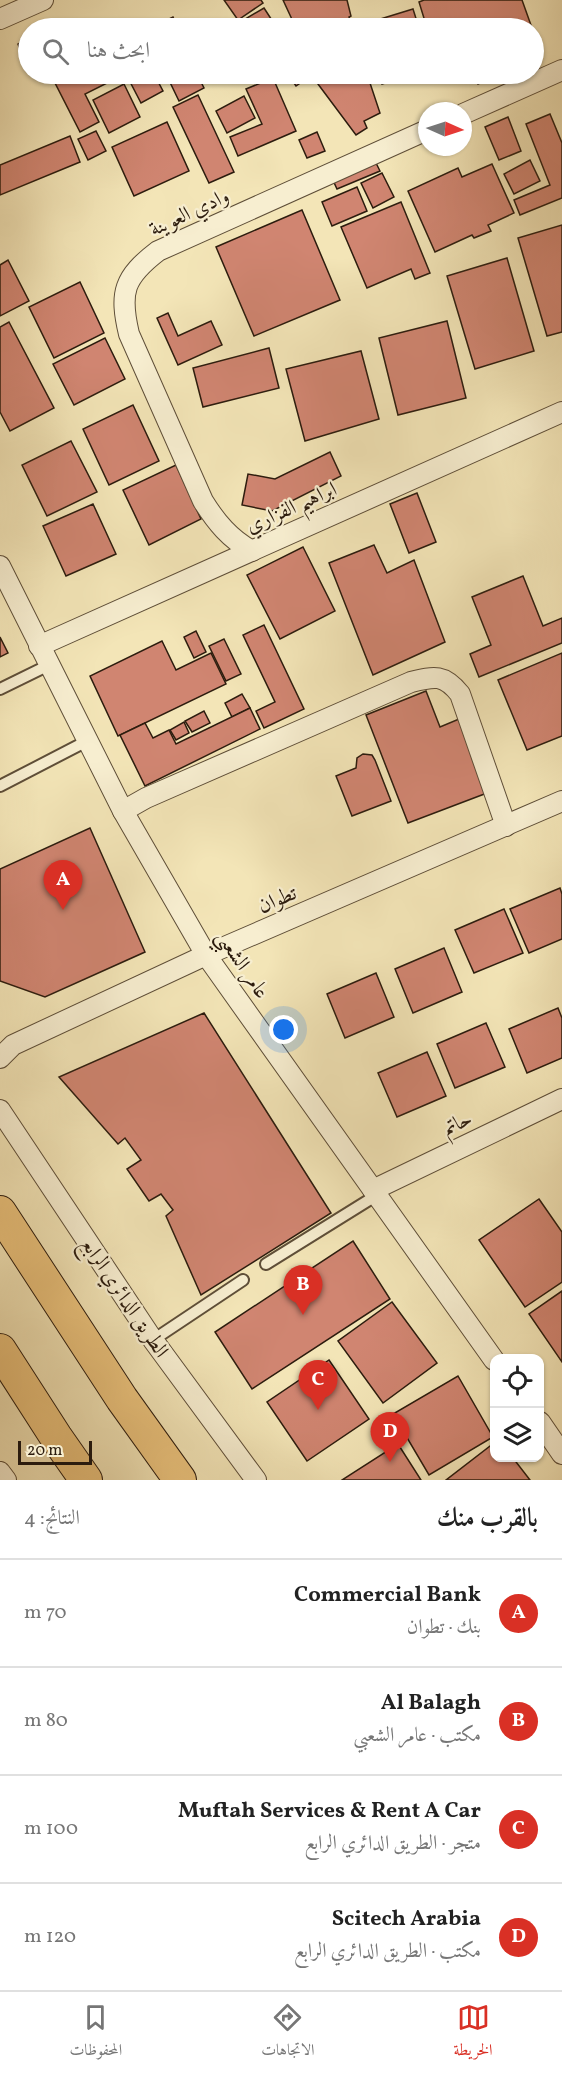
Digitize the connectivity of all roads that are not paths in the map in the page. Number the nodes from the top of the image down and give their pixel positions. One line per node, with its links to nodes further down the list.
1 (43, 0): 2 (street)
2 (0, 19)
3 (562, 70): 4 (street)
4 (544, 78)
5 (530, 84): 6 (street)
6 (472, 110)
7 (418, 134): 9 (street, وادي العوينة)
8 (562, 412): 9 (street, ابراهيم الفزاري)
9 (252, 551): 11 (street, ابراهيم الفزاري)
10 (0, 566): 11 (street, عامر الشعبي)
11 (39, 646): 12 (street, عامر الشعبي)
12 (49, 665): 13 (lane); 14 (street, عامر الشعبي)
13 (0, 689)
14 (87, 741): 15 (lane); 17 (street, عامر الشعبي)
15 (0, 786)
16 (562, 801): 18 (street, تطوان)
17 (123, 811): 18 (street); 19 (street, عامر الشعبي)
18 (506, 826): 19 (street, تطوان)
19 (206, 956): 20 (street, تطوان); 23 (street, عامر الشعبي)
20 (4, 1049)
21 (562, 1100): 23 (street, حاتم)
22 (0, 1110): 27 (street, الطريق الدائري الرابع)
23 (375, 1193): 25 (lane); 29 (street, عامر الشعبي)
24 (0, 1212): 36 (main road)
25 (266, 1264)
26 (243, 1280): 27 (lane)
27 (153, 1340): 37 (street, الطريق الدائري الرابع)
28 (0, 1350): 30 (main road)
29 (491, 1354)
30 (10, 1375): 35 (main road)
31 (544, 1428): 32 (street)
32 (562, 1454)
33 (0, 1472): 34 (street)
34 (6, 1480)
35 (87, 1480)
36 (180, 1480)
37 (256, 1480)

